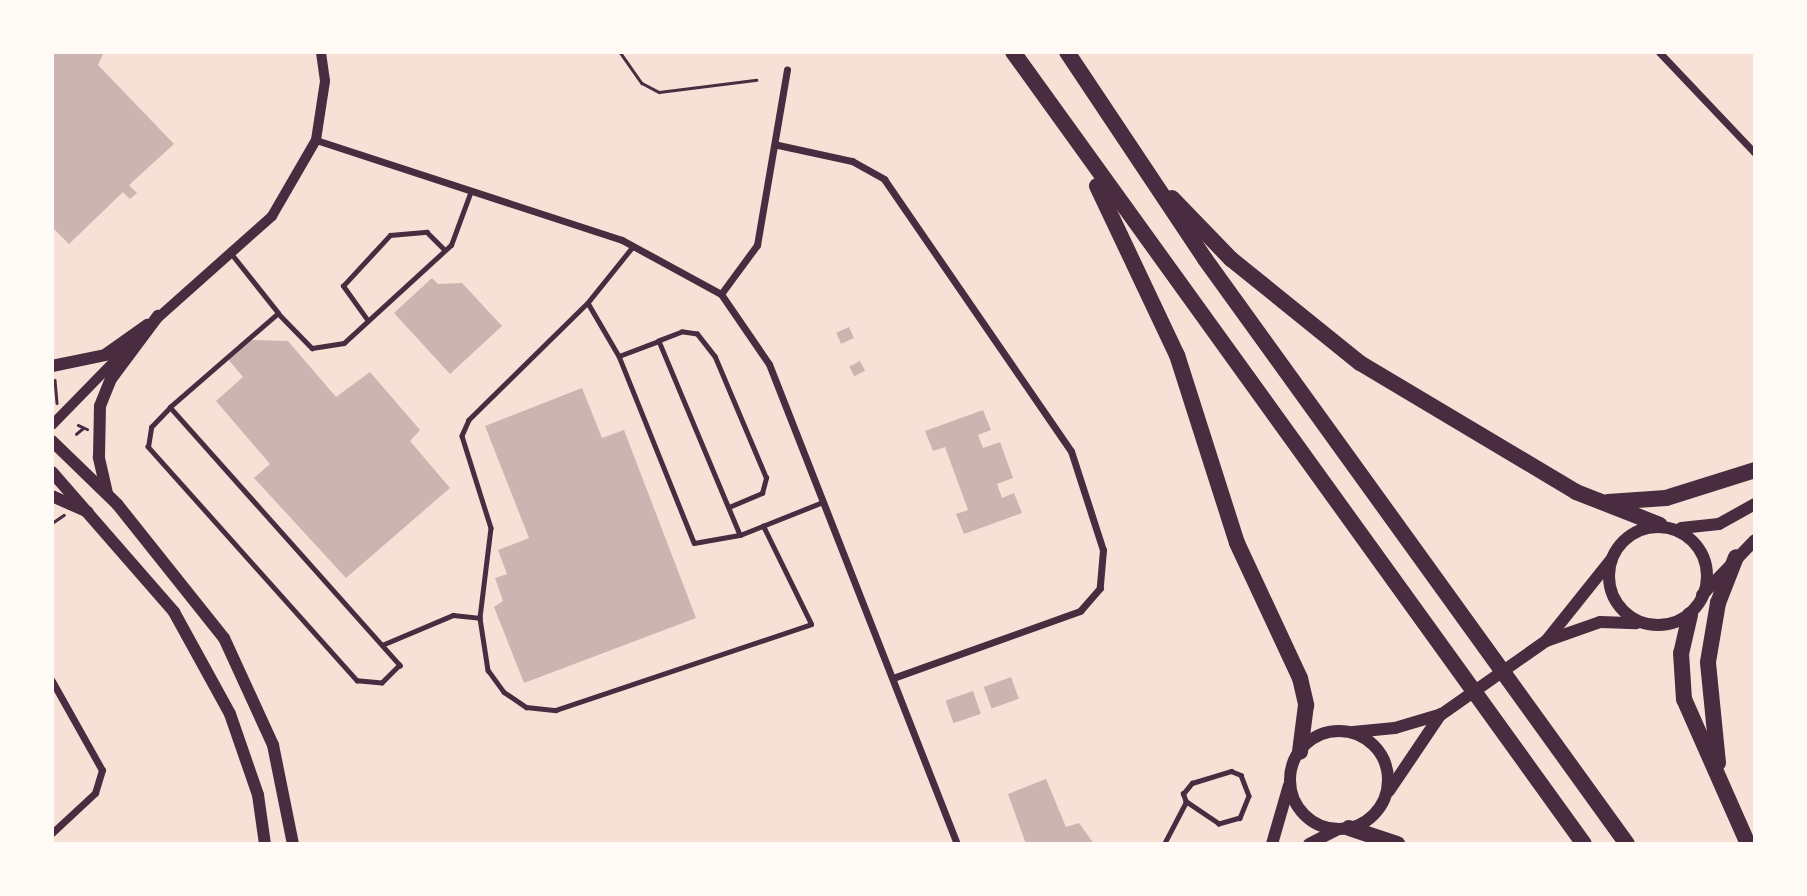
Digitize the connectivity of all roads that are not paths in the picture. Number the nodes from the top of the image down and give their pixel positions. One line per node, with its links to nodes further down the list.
1 (321, 52): 7 (street)
2 (1013, 52): 6 (highway)
3 (1067, 52): 10 (highway)
4 (1659, 52): 9 (street)
5 (787, 70): 8 (street)
6 (1070, 135): 51 (highway); 65 (highway)
7 (316, 140): 11 (street); 14 (street)
8 (778, 145): 15 (street); 47 (street)
9 (1755, 153)
10 (1136, 160): 29 (highway); 66 (highway)
11 (471, 191): 12 (street); 13 (lane)
12 (634, 246): 15 (street); 16 (lane)
13 (445, 250): 19 (lane); 19 (lane)
14 (230, 253): 17 (lane); 18 (street)
15 (721, 294): 30 (street)
16 (588, 303): 21 (lane); 43 (lane)
17 (278, 313): 19 (lane); 23 (lane)
18 (158, 316): 22 (main road); 24 (street); 32 (main road)
19 (368, 321)
20 (659, 341): 21 (lane); 33 (lane); 33 (lane)
21 (619, 356): 37 (lane)
22 (52, 366)
23 (170, 407): 46 (lane); 46 (lane)
24 (52, 425)
25 (52, 440): 32 (main road)
26 (1755, 470): 29 (highway)
27 (52, 472): 34 (main road)
28 (52, 496): 34 (main road)
29 (1593, 501): 36 (highway)
30 (824, 502): 35 (lane); 47 (street)
31 (1755, 503): 36 (main road)
32 (117, 504): 59 (main road)
33 (729, 507): 37 (lane)
34 (95, 515): 58 (main road)
35 (764, 526): 37 (lane); 43 (lane)
36 (1667, 526): 39 (main road); 41 (main road)
37 (740, 535)
38 (1755, 540): 40 (main road)
39 (1613, 557): 44 (main road); 45 (main road)
40 (1736, 557): 41 (main road); 53 (highway)
41 (1699, 598): 42 (main road)
42 (1690, 615): 44 (main road); 53 (highway)
43 (480, 618): 46 (lane)
44 (1636, 622): 45 (main road)
45 (1546, 641): 49 (main road)
46 (382, 645)
47 (893, 678): 60 (street)
48 (52, 681): 57 (street)
49 (1442, 714): 50 (main road); 54 (main road)
50 (1353, 732): 51 (main road); 54 (main road)
51 (1300, 752): 52 (main road)
52 (1291, 778): 56 (main road); 62 (main road)
53 (1721, 782): 67 (highway)
54 (1384, 799): 56 (main road)
55 (1186, 803): 55 (lane); 61 (lane)
56 (1345, 828): 63 (main road); 64 (highway)
57 (52, 832)
58 (265, 844)
59 (293, 844)
60 (957, 844)
61 (1164, 844)
62 (1272, 844)
63 (1309, 844)
64 (1397, 844)
65 (1584, 844)
66 (1626, 844)
67 (1748, 844)

